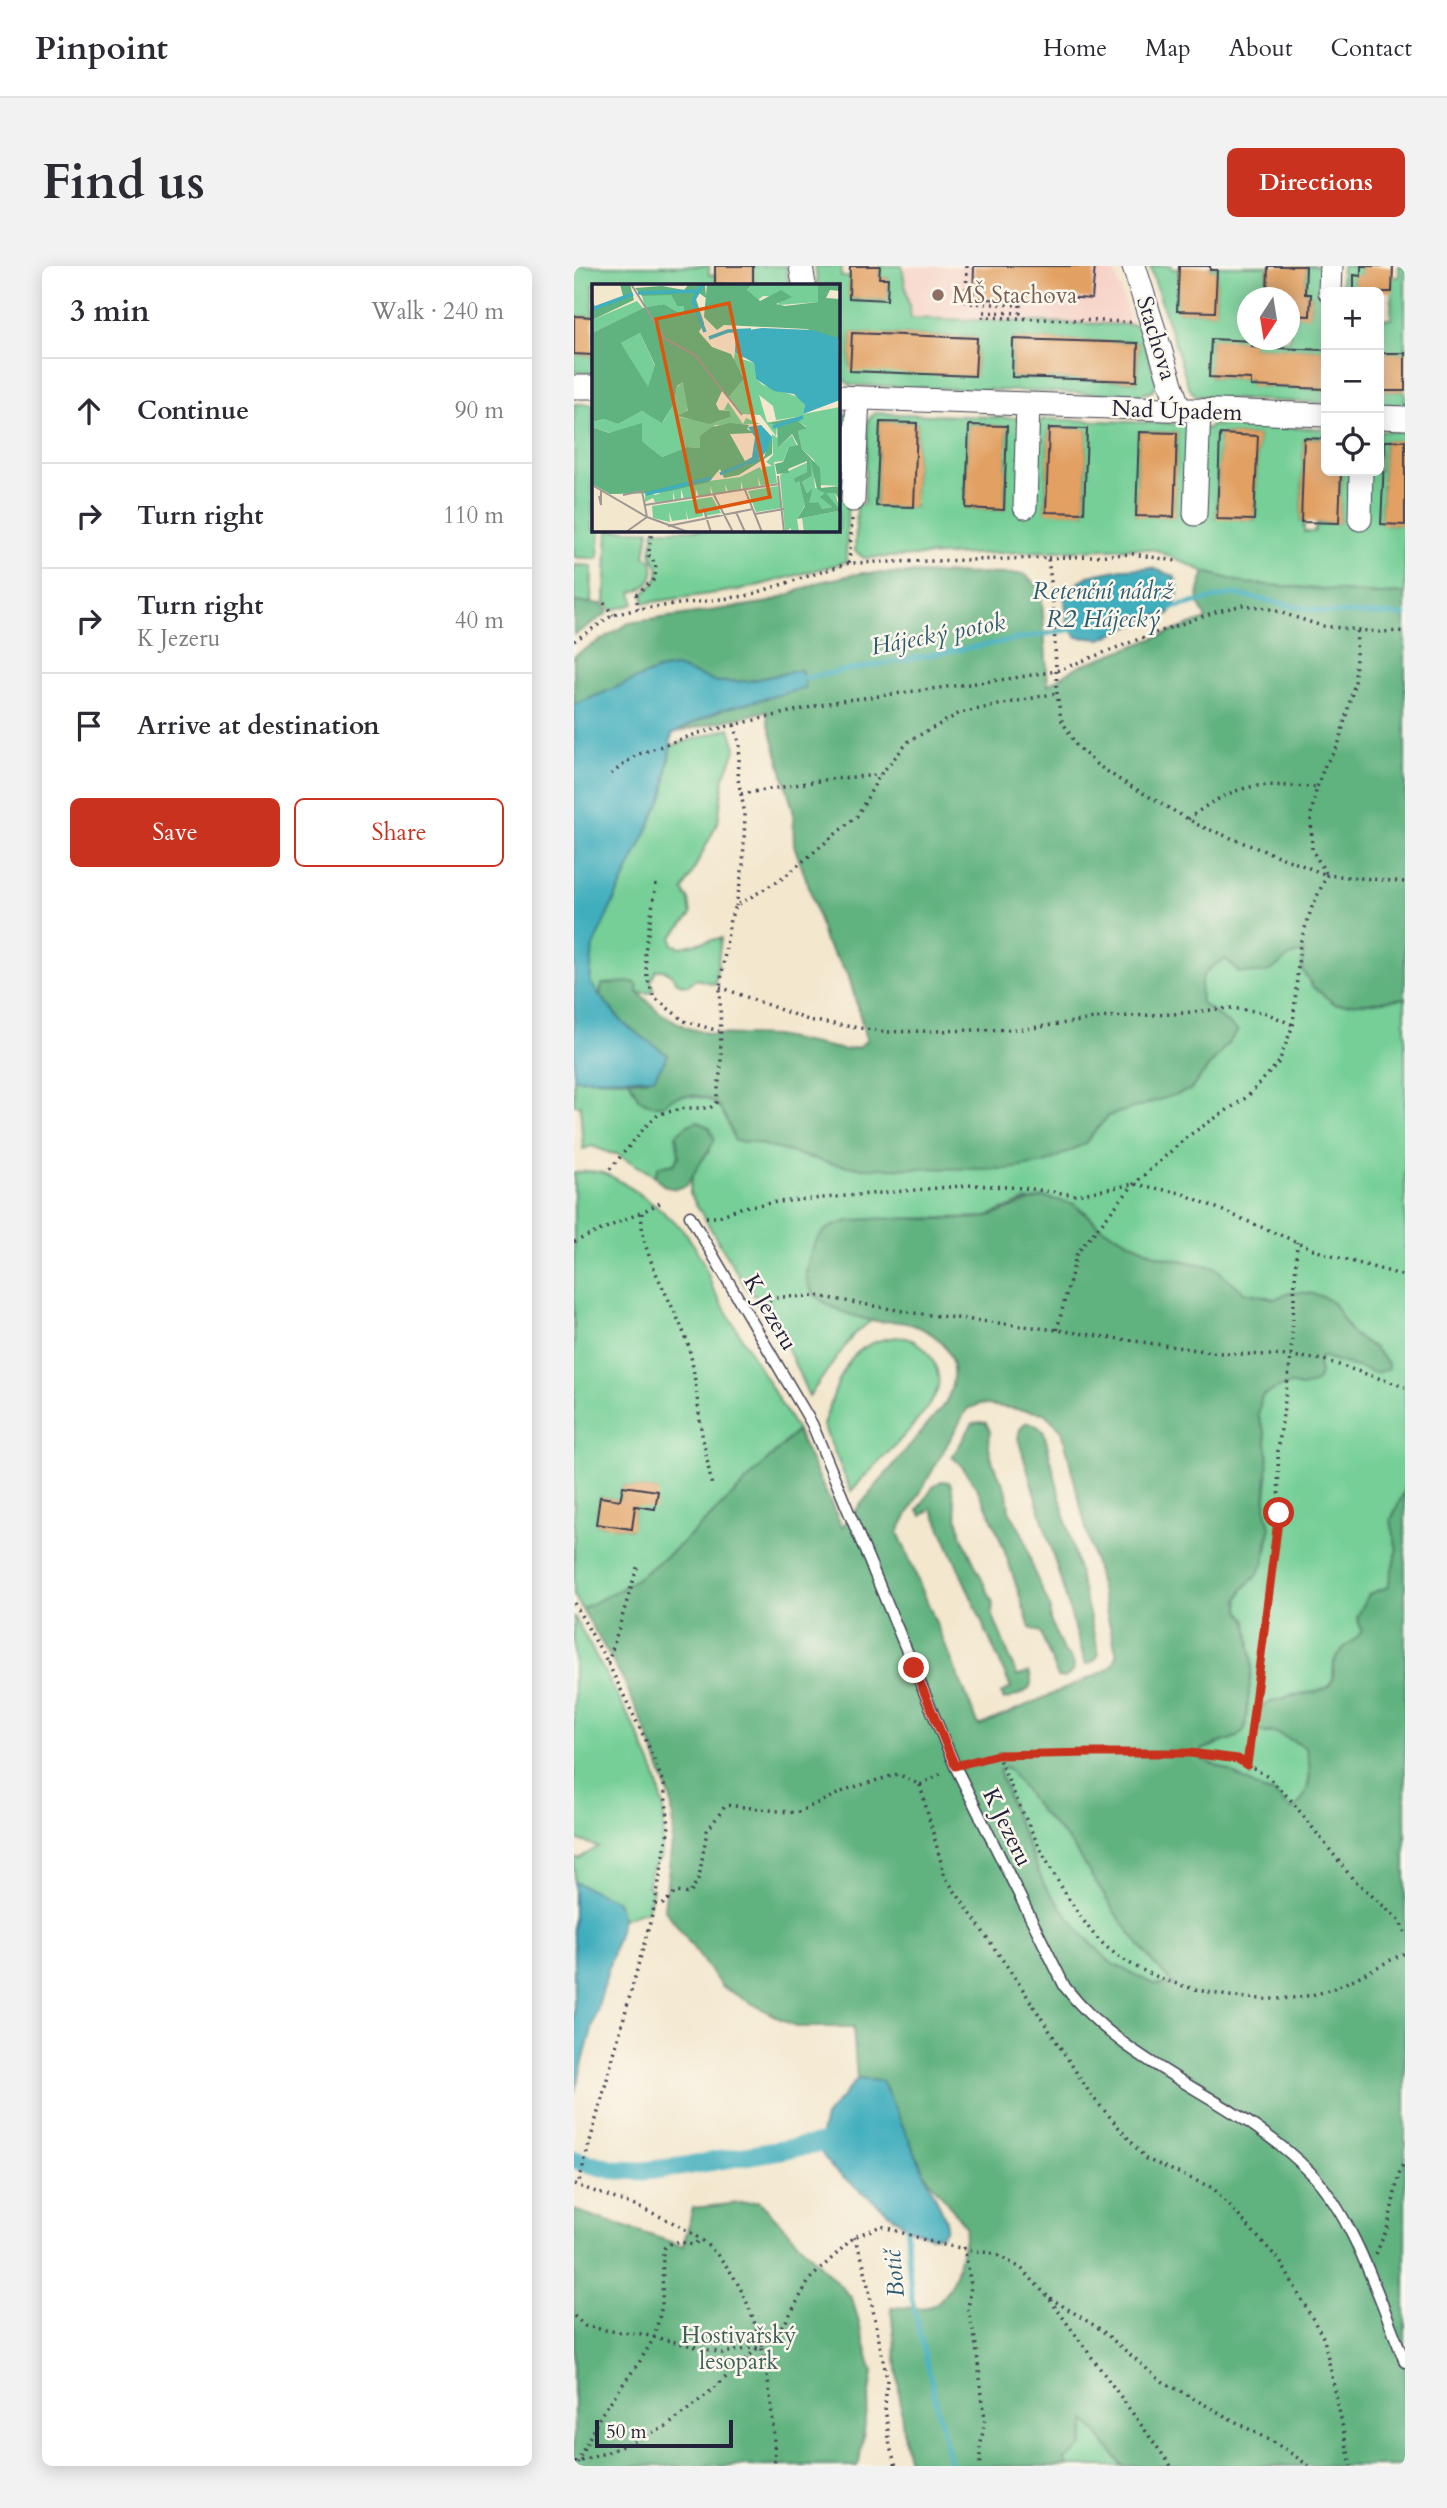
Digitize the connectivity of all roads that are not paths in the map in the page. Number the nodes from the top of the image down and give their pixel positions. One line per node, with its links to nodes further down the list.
1 (800, 266): 4 (street)
2 (1134, 266): 10 (street, Stachova)
3 (1331, 266): 5 (street)
4 (804, 284)
5 (1331, 287)
6 (574, 387): 7 (street)
7 (592, 387)
8 (848, 397): 9 (street, Nad Úpadem); 15 (street)
9 (1028, 404): 10 (street, Nad Úpadem); 16 (street)
10 (1189, 410): 11 (street, Nad Úpadem); 17 (street, Stachova)
11 (1321, 415)
12 (1384, 417): 13 (street)
13 (1405, 418)
14 (1361, 476): 18 (street)
15 (853, 500)
16 (1025, 507)
17 (1195, 514)
18 (1360, 519)
19 (690, 1216): 20 (lane, K Jezeru)
20 (1405, 2362)

